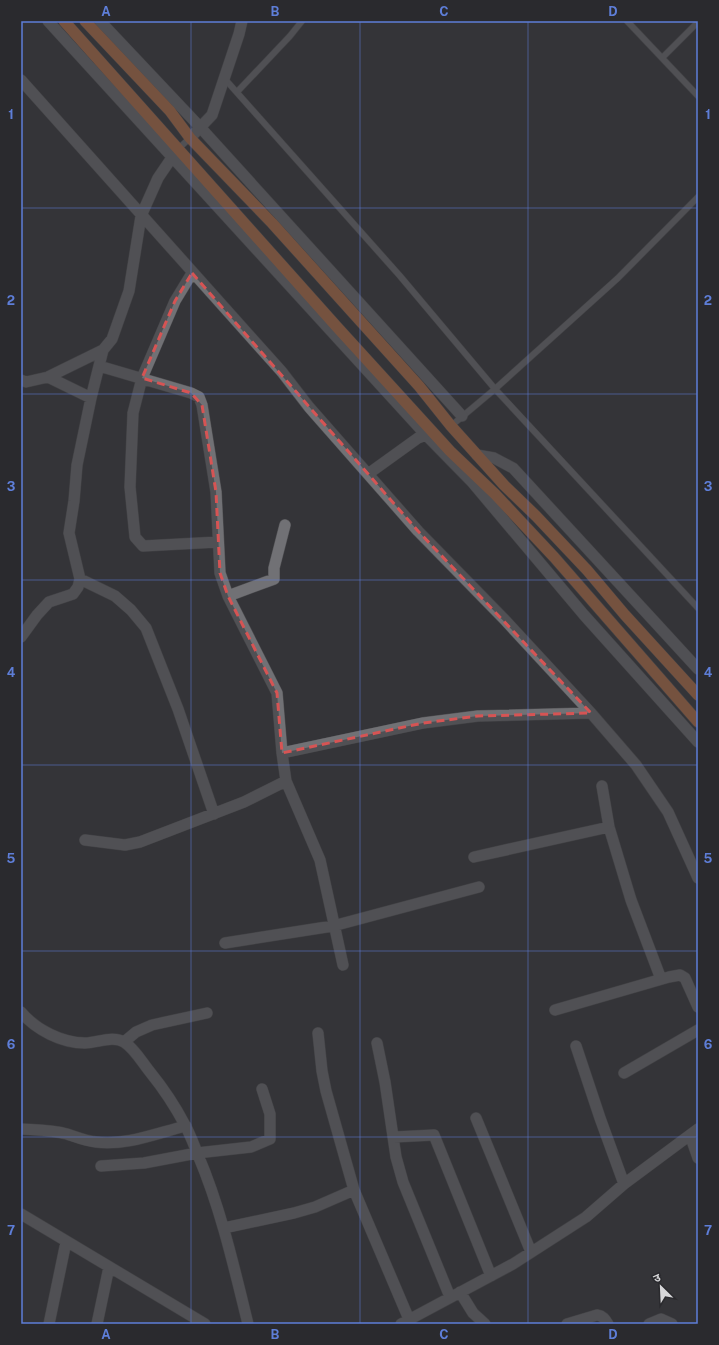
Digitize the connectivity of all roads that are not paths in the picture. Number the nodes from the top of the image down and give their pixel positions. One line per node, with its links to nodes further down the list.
1 (48, 21): 16 (street)
2 (64, 21): 16 (highway)
3 (85, 21): 15 (highway)
4 (100, 21): 14 (street)
5 (242, 21): 10 (street)
6 (302, 21): 12 (lane)
7 (627, 21): 9 (lane)
8 (698, 22): 9 (lane)
9 (662, 58): 13 (lane)
10 (224, 78): 12 (lane); 14 (street)
11 (21, 80): 18 (street)
12 (237, 92): 25 (lane)
13 (698, 96)
14 (200, 127): 15 (street); 27 (street)
15 (190, 138): 16 (lane); 28 (highway)
16 (175, 154): 18 (street); 29 (highway)
17 (698, 197): 25 (lane)
18 (142, 216): 19 (street); 20 (street)
19 (192, 273): 23 (street); 31 (street)
20 (103, 350): 21 (street); 22 (street)
21 (99, 366): 23 (street); 26 (street)
22 (48, 377): 24 (street); 26 (street)
23 (142, 378): 33 (street); 33 (street)
24 (21, 380)
25 (495, 389): 27 (lane); 36 (lane)
26 (91, 398): 34 (street)
27 (462, 416): 28 (lane)
28 (451, 426): 30 (highway)
29 (429, 433): 31 (street); 41 (highway); 42 (street)
30 (477, 455): 38 (street); 39 (highway)
31 (368, 474): 40 (street)
32 (285, 525): 35 (street)
33 (218, 542): 35 (street)
34 (80, 579): 37 (street); 46 (street)
35 (228, 596): 43 (street)
36 (698, 608)
37 (21, 637)
38 (698, 669)
39 (698, 695)
40 (592, 713): 43 (street); 50 (street)
41 (698, 722)
42 (698, 742)
43 (282, 753): 44 (street)
44 (286, 781): 46 (street); 52 (street)
45 (602, 786): 47 (street)
46 (214, 814): 48 (street)
47 (609, 827): 49 (street); 55 (street)
48 (85, 840)
49 (474, 857)
50 (698, 878)
51 (479, 887): 52 (street)
52 (333, 926): 53 (street); 54 (street)
53 (225, 943)
54 (343, 965)
55 (661, 979): 56 (street); 57 (street)
56 (698, 1007)
57 (555, 1010)
58 (21, 1012): 62 (street)
59 (207, 1013): 62 (street)
60 (698, 1030): 65 (street)
61 (318, 1033): 76 (street)
62 (124, 1042): 68 (street)
63 (377, 1044): 71 (street)
64 (576, 1046): 75 (street)
65 (624, 1073)
66 (262, 1089): 72 (street)
67 (476, 1118): 80 (street)
68 (186, 1126): 69 (street); 72 (street)
69 (21, 1129)
70 (694, 1132): 73 (street); 75 (street)
71 (394, 1137): 82 (street); 83 (street)
72 (197, 1153): 74 (street); 78 (street)
73 (698, 1158)
74 (101, 1166)
75 (624, 1184): 80 (street)
76 (354, 1190): 78 (street); 84 (street)
77 (21, 1214): 79 (street)
78 (224, 1228): 88 (street)
79 (66, 1242): 81 (street); 85 (street)
80 (531, 1252): 82 (street)
81 (109, 1267): 86 (street); 87 (street)
82 (491, 1276): 83 (street)
83 (455, 1295): 84 (street); 89 (street)
84 (407, 1323)
85 (49, 1324)
86 (97, 1324)
87 (205, 1324)
88 (248, 1324)
89 (485, 1324)
90 (568, 1324): 91 (street)
91 (608, 1324)
92 (649, 1324): 93 (street)
93 (672, 1324)

